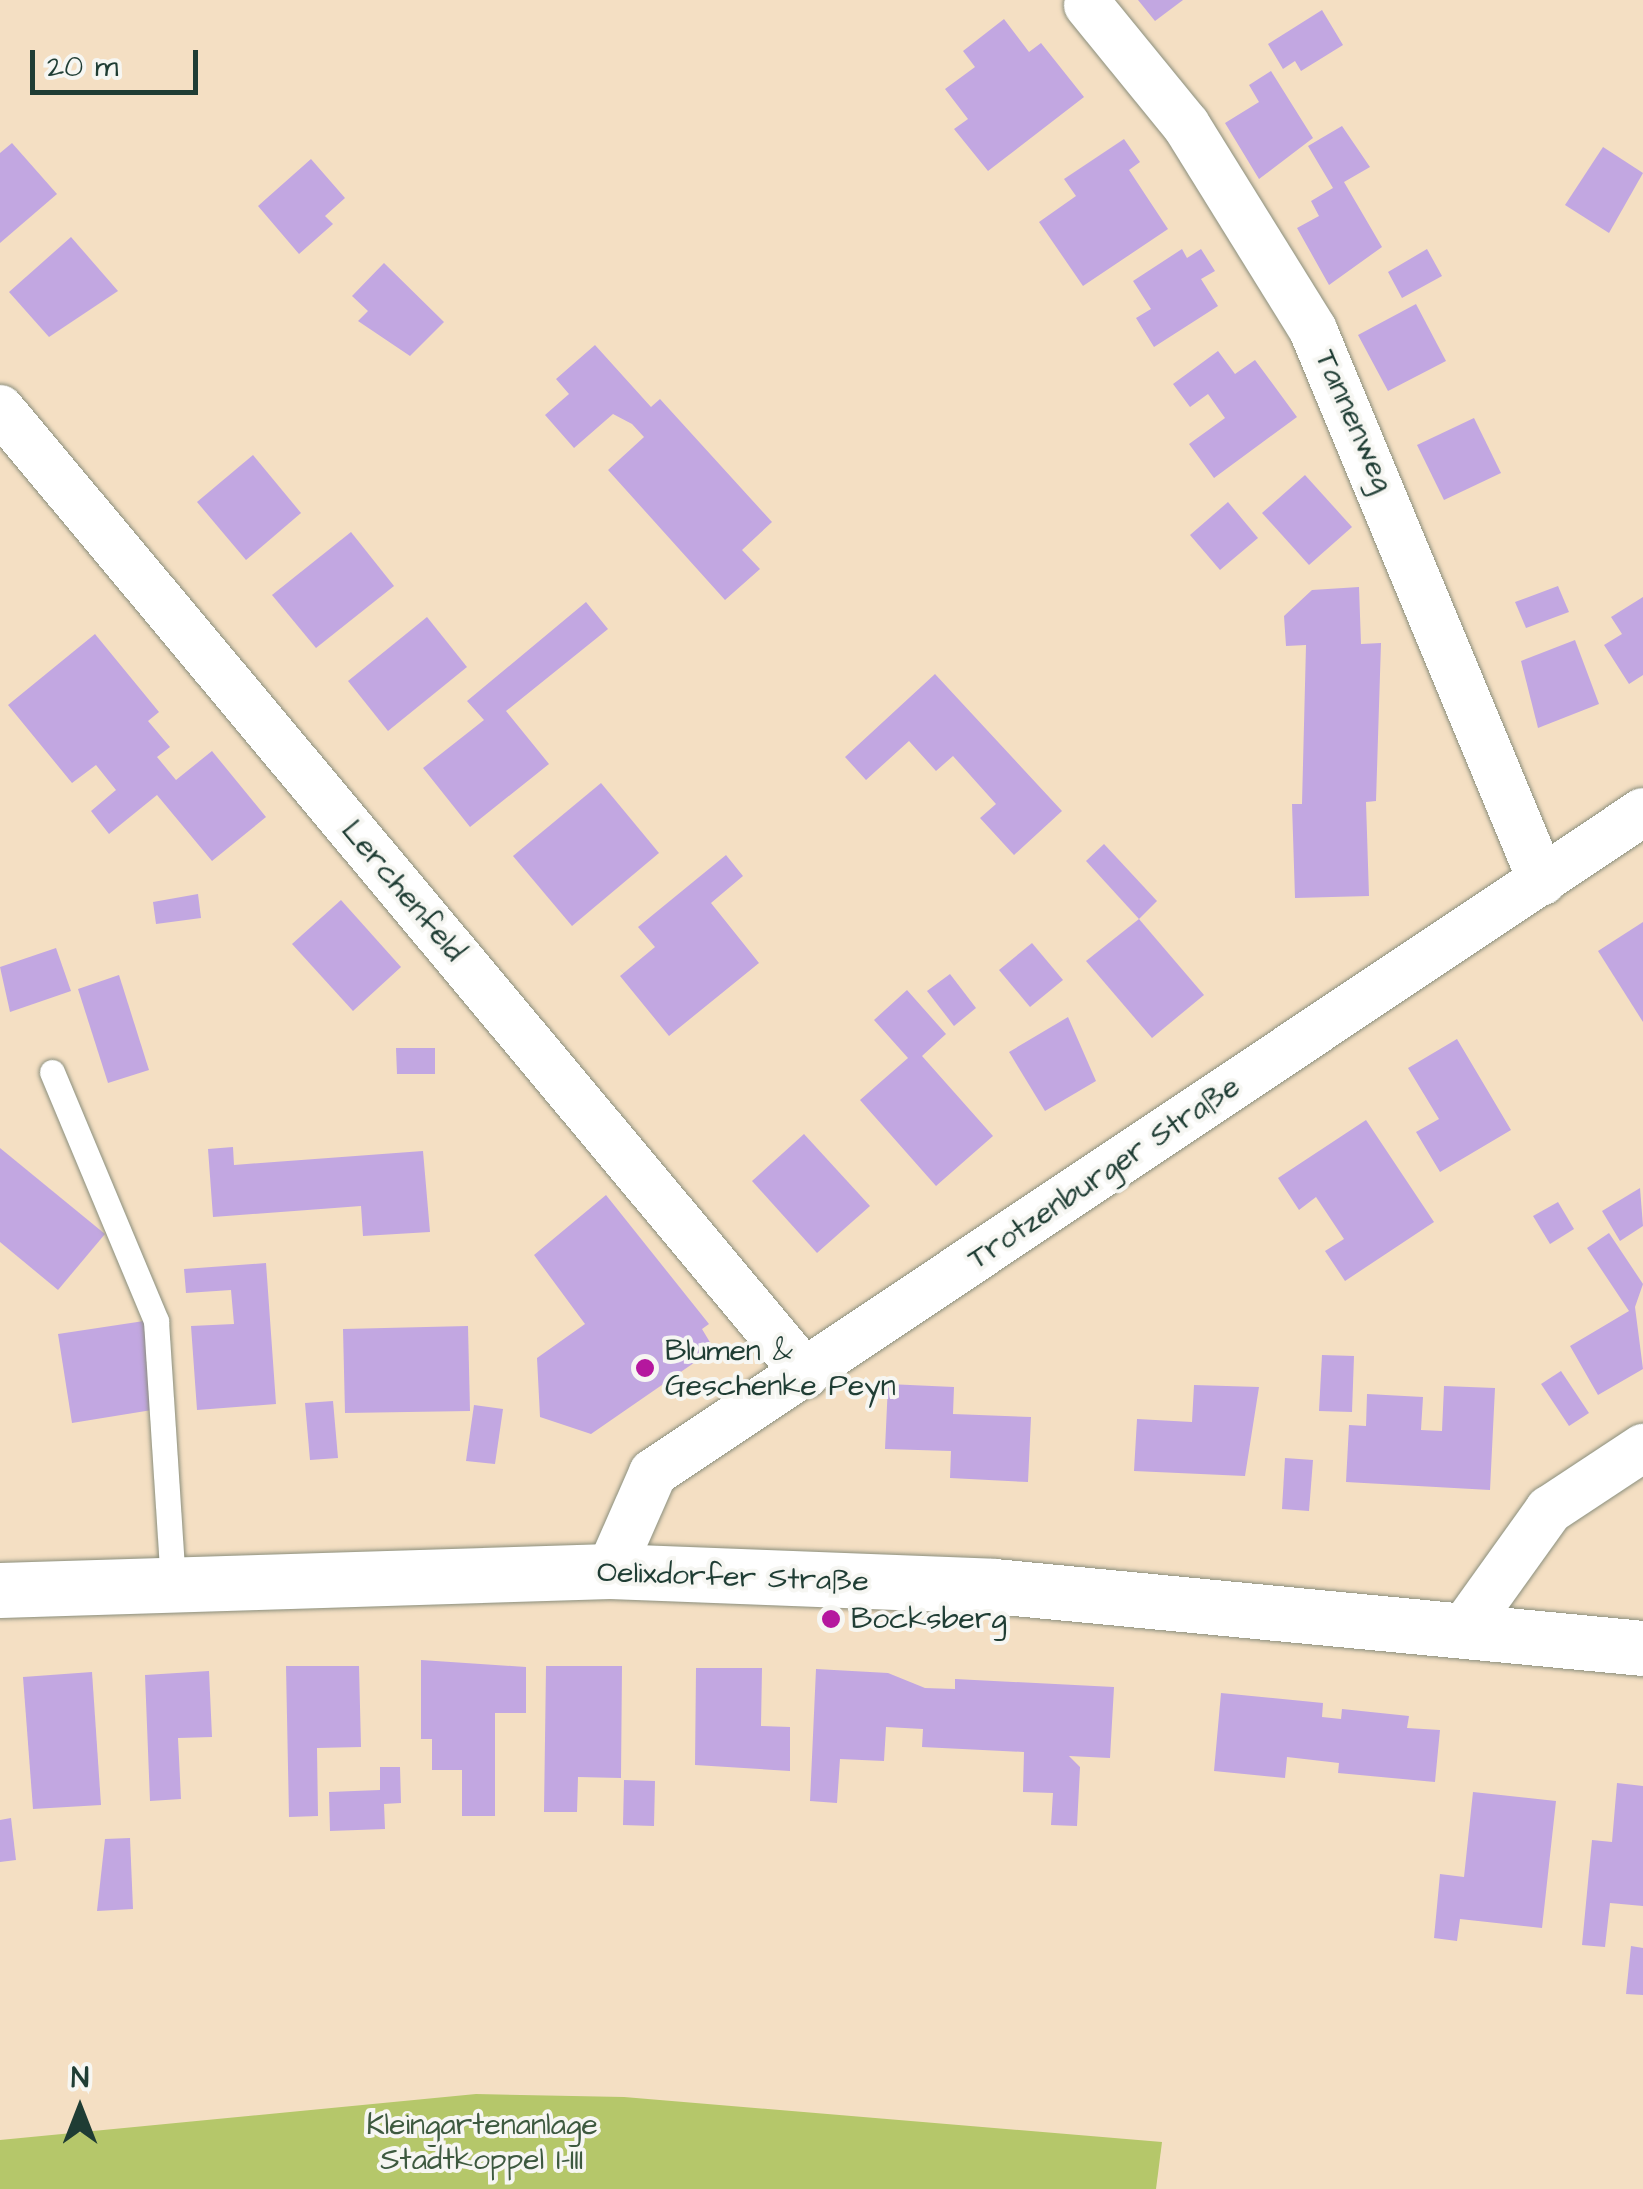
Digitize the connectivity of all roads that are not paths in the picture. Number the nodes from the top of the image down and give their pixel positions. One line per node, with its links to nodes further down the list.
1 (1088, 5): 4 (street, Tannenweg)
2 (0, 409): 6 (street, Lerchenfeld)
3 (1643, 812): 4 (street, Trotzenburger Straße)
4 (1542, 880): 6 (street, Trotzenburger Straße)
5 (52, 1072): 9 (lane)
6 (806, 1374): 8 (street, Trotzenburger Straße)
7 (1643, 1448): 11 (street)
8 (610, 1571): 9 (street, Oelixdorfer Straße); 11 (street, Oelixdorfer Straße)
9 (173, 1581): 10 (street, Oelixdorfer Straße)
10 (0, 1590)
11 (1466, 1626): 12 (street, Oelixdorfer Straße)
12 (1643, 1648)

